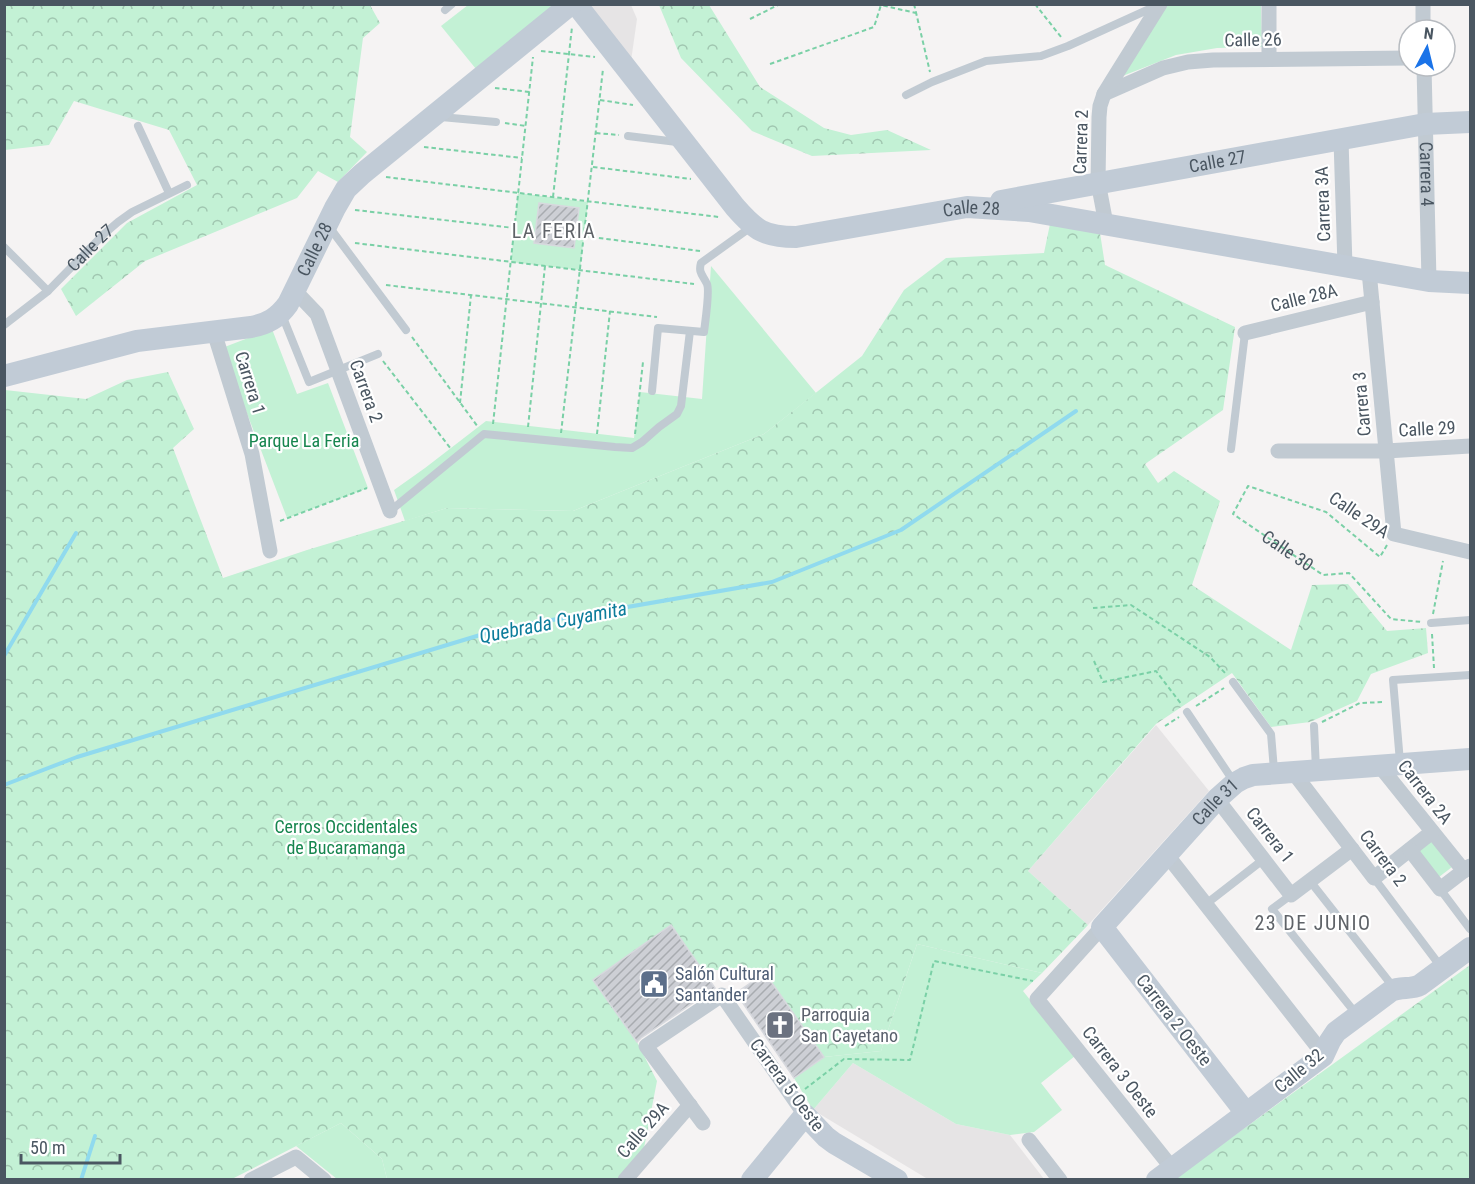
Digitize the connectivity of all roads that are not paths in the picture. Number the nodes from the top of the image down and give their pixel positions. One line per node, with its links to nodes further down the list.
1 (1160, 4): 7 (street, Carrera 2); 8 (lane)
2 (1269, 4): 5 (street)
3 (573, 11): 9 (street, Calle 28); 16 (street, Calle 28)
4 (1397, 58): 5 (street, Calle 26)
5 (1269, 59): 7 (street, Calle 26)
6 (1424, 78): 12 (street, Carrera 4)
7 (1104, 94): 17 (street, Carrera 2)
8 (906, 95)
9 (434, 116): 11 (lane); 23 (street, Calle 28)
10 (1470, 122): 12 (street, Calle 27)
11 (496, 123)
12 (1425, 124): 15 (street, Calle 27); 27 (street, Carrera 4)
13 (138, 126): 19 (lane)
14 (628, 136): 16 (lane)
15 (1341, 140): 17 (street, Calle 27); 25 (street, Carrera 3A)
16 (684, 142): 21 (street, Calle 28)
17 (1099, 183): 20 (street, Calle 27); 22 (street, Carrera 2)
18 (187, 185): 19 (lane, Calle 27)
19 (169, 193): 29 (lane, Calle 27)
20 (967, 207): 21 (street, Calle 28); 22 (street, Calle 28)
21 (750, 223): 35 (lane)
22 (1106, 224): 25 (street, Calle 28)
23 (334, 225): 30 (street, Calle 28); 34 (lane)
24 (4, 247): 29 (lane)
25 (1344, 266): 26 (street, Calle 28)
26 (1369, 271): 27 (street, Calle 28); 31 (street, Carrera 3)
27 (1429, 281): 28 (street, Calle 28)
28 (1470, 283)
29 (48, 291): 33 (lane, Calle 27)
30 (295, 291): 32 (street, Calle 28); 39 (street, Carrera 2)
31 (1372, 302): 37 (street, Calle 28A); 45 (street, Carrera 3)
32 (282, 313): 36 (street); 39 (lane)
33 (4, 325)
34 (406, 330)
35 (690, 331): 41 (lane); 46 (lane)
36 (214, 332): 40 (street); 48 (street, Carrera 1)
37 (1245, 333): 43 (lane)
38 (378, 354): 39 (lane)
39 (338, 370): 46 (street, Carrera 2)
40 (5, 376)
41 (652, 392)
42 (1470, 446): 45 (street, Calle 29)
43 (1231, 449)
44 (1278, 451): 45 (street, Calle 29)
45 (1386, 451): 47 (street, Carrera 3)
46 (390, 511)
47 (1394, 534): 49 (street, Calle 29A)
48 (270, 552)
49 (1470, 552)
50 (1470, 620): 51 (lane)
51 (1431, 623)
52 (1470, 675): 57 (lane, Carrera 2A)
53 (1233, 682): 59 (lane)
54 (1187, 712): 60 (lane)
55 (1314, 726): 58 (lane)
56 (1470, 760): 57 (street, Calle 31)
57 (1390, 765): 58 (street, Calle 31); 62 (street, Carrera 2A)
58 (1316, 770): 59 (street, Calle 31)
59 (1283, 772): 60 (street, Calle 31); 63 (street, Carrera 2)
60 (1235, 783): 61 (street, Calle 31)
61 (1217, 799): 65 (street, Calle 31); 66 (street, Carrera 1)
62 (1432, 832): 64 (street); 67 (street, Carrera 2A)
63 (1352, 849): 68 (street, Carrera 2); 69 (street)
64 (1410, 849): 68 (street); 70 (street, Carrera 2)
65 (1167, 855): 72 (street); 73 (street, Calle 31)
66 (1264, 859): 71 (street, Carrera 1); 72 (lane)
67 (1467, 868): 70 (street)
68 (1374, 878): 76 (lane, Carrera 2)
69 (1310, 881): 71 (street); 77 (lane)
70 (1440, 889): 74 (lane, Carrera 2)
71 (1291, 895): 79 (lane)
72 (1206, 904): 80 (street)
73 (1102, 927): 78 (street, Calle 31); 83 (street, Carrera 2 Oeste)
74 (1470, 929)
75 (1470, 948): 76 (street, Calle 32)
76 (1442, 968): 77 (street, Calle 32)
77 (1395, 989): 79 (street, Calle 32)
78 (1037, 999): 86 (street, Carrera 3 Oeste)
79 (1358, 1016): 80 (street, Calle 32)
80 (1324, 1055): 83 (street, Calle 32)
81 (690, 1105): 82 (street, Carrera 5 Oeste); 84 (street); 90 (street, Calle 29A)
82 (799, 1106): 87 (street, Carrera 5 Oeste); 91 (street)
83 (1246, 1113): 86 (street, Calle 32)
84 (703, 1123)
85 (1029, 1140): 92 (street)
86 (1164, 1174)
87 (887, 1177)
88 (251, 1179): 89 (street)
89 (324, 1179)
90 (625, 1179)
91 (752, 1179)
92 (1060, 1179)

